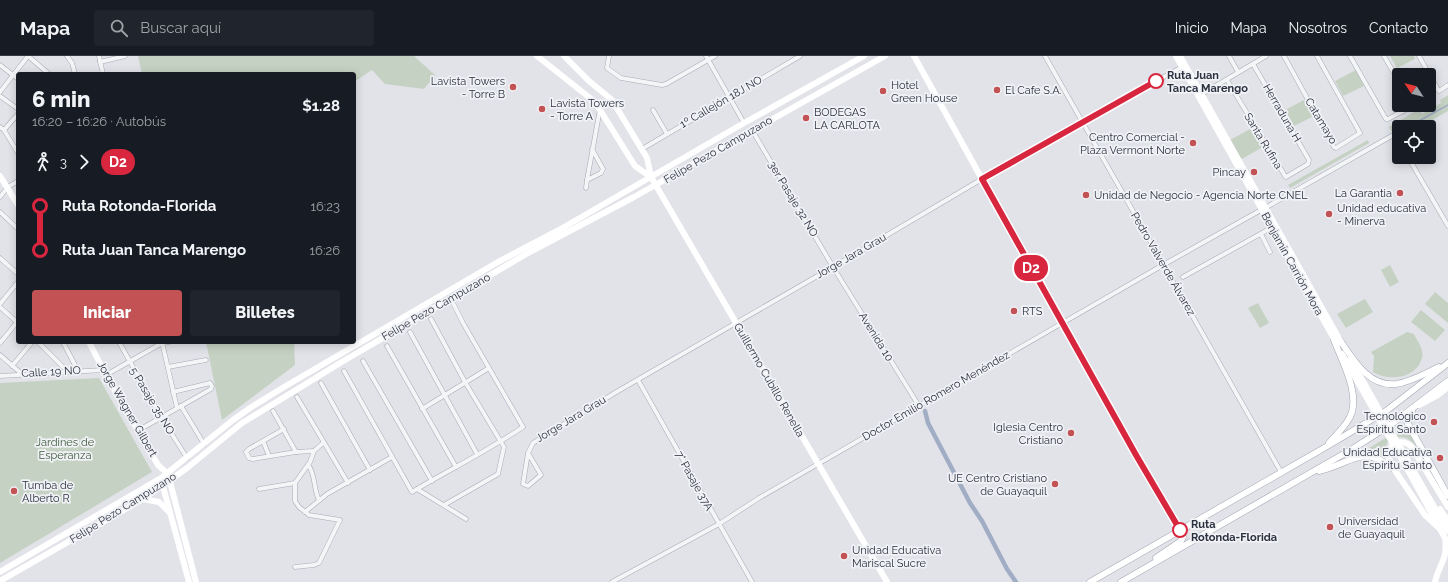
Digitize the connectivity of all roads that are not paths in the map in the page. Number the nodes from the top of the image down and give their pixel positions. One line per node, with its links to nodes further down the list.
1 (28, 56): 29 (street); 31 (street)
2 (67, 56): 32 (street)
3 (99, 56): 24 (street)
4 (126, 56): 24 (street)
5 (537, 56): 43 (main road, Guillermo Cubillo Renella)
6 (564, 56): 55 (main road, Guillermo Cubillo Renella)
7 (609, 56): 23 (street)
8 (714, 56): 23 (street)
9 (864, 56): 47 (main road, Felipe Pezo Campuzano)
10 (885, 56): 51 (main road, Felipe Pezo Campuzano)
11 (914, 56): 61 (main road)
12 (1045, 56): 48 (street, Pedro Valverde Álvarez)
13 (1176, 56): 27 (main road, Benjamín Carrión Mora)
14 (1180, 56): 39 (main road, Benjamín Carrión Mora)
15 (1229, 56): 34 (street)
16 (1266, 56): 25 (street)
17 (1284, 56): 18 (street, Catamayo)
18 (1317, 56)
19 (1350, 56): 45 (street)
20 (1384, 56): 28 (street)
21 (1419, 56): 37 (street)
22 (797, 57): 41 (street, 1º Callejón 18J NO)
23 (707, 58): 41 (street)
24 (100, 62): 33 (street)
25 (1253, 64): 34 (street); 57 (street, Herraduna H)
26 (0, 65): 35 (street)
27 (1182, 67): 48 (street, Jorge Jara Grau); 69 (main road, Benjamín Carrión Mora)
28 (1392, 70)
29 (16, 72)
30 (16, 72): 35 (street)
31 (47, 72)
32 (74, 72)
33 (102, 72)
34 (1238, 72): 36 (street)
35 (14, 75): 38 (street)
36 (1227, 80): 39 (street); 57 (street, Santa Rufina)
37 (1448, 85)
38 (0, 92)
39 (1202, 94): 69 (main road, Benjamín Carrión Mora)
40 (0, 96): 42 (street)
41 (730, 96): 47 (street); 52 (street, 1º Callejón 18J NO)
42 (16, 108)
43 (600, 108): 54 (street); 60 (main road, Guillermo Cubillo Renella)
44 (653, 110): 52 (street)
45 (1401, 112)
46 (16, 116): 50 (street)
47 (744, 122): 60 (main road, Felipe Pezo Campuzano)
48 (1082, 122): 61 (street, Jorge Jara Grau); 78 (street, Pedro Valverde Álvarez)
49 (0, 127): 50 (street)
50 (4, 130): 56 (street)
51 (752, 130): 64 (main road, Felipe Pezo Campuzano); 79 (street, 3er Pasaje 32 NO)
52 (667, 134): 55 (street, 1º Callejón 18J NO)
53 (1392, 136): 69 (street, Doctor Emilio Romero Menéndez)
54 (592, 149): 62 (street); 62 (street)
55 (642, 149): 60 (main road, Guillermo Cubillo Renella)
56 (16, 150)
57 (1309, 162)
58 (1412, 164): 71 (street)
59 (0, 176): 65 (main road)
60 (651, 177): 64 (main road, Guillermo Cubillo Renella); 77 (main road, Felipe Pezo Campuzano)
61 (982, 179): 79 (street, Jorge Jara Grau); 90 (main road)
62 (587, 180): 66 (street)
63 (16, 182): 65 (street)
64 (656, 185): 80 (main road, Felipe Pezo Campuzano); 88 (main road, Guillermo Cubillo Renella)
65 (8, 187): 67 (street); 68 (main road)
66 (586, 188)
67 (0, 197)
68 (16, 201)
69 (1263, 209): 73 (main road, Benjamín Carrión Mora); 78 (street, Doctor Emilio Romero Menéndez); 92 (main road, Benjamín Carrión Mora)
70 (0, 212): 72 (street)
71 (1448, 226)
72 (16, 227)
73 (1271, 228): 74 (street); 92 (main road, Benjamín Carrión Mora)
74 (1261, 234): 75 (street); 82 (street)
75 (1270, 252)
76 (0, 258): 81 (street)
77 (498, 262): 80 (main road); 135 (main road, Felipe Pezo Campuzano)
78 (1163, 265): 90 (street, Doctor Emilio Romero Menéndez); 150 (street, Pedro Valverde Álvarez)
79 (833, 267): 88 (street, Jorge Jara Grau); 124 (street, Avenida 10)
80 (501, 269): 84 (main road, Felipe Pezo Campuzano)
81 (16, 272)
82 (1183, 277)
83 (16, 285): 85 (street)
84 (451, 299): 109 (street); 152 (main road, Felipe Pezo Campuzano)
85 (0, 305): 87 (street)
86 (431, 319): 118 (street)
87 (16, 320)
88 (736, 323): 116 (street, Jorge Jara Grau); 144 (main road, Guillermo Cubillo Renella)
89 (16, 324): 93 (street)
90 (1062, 324): 124 (street, Doctor Emilio Romero Menéndez); 173 (main road)
91 (410, 332): 122 (street)
92 (1337, 339): 106 (main road); 136 (main road); 158 (main road, Benjamín Carrión Mora, bridge)
93 (0, 343)
94 (30, 344): 107 (street)
95 (40, 344): 110 (street)
96 (64, 344): 111 (street)
97 (90, 344): 113 (main road, Jorge Wagner Gilbert)
98 (120, 344): 105 (street, 5 Pasaje 35 NO)
99 (160, 344): 105 (street, Calle 19 NO)
100 (162, 344): 108 (street)
101 (387, 346): 127 (street)
102 (0, 355): 107 (street)
103 (206, 360): 108 (street)
104 (363, 360): 154 (street)
105 (129, 362): 113 (street, Calle 19 NO); 129 (street, 5 Pasaje 35 NO)
106 (1447, 364): 136 (main road)
107 (12, 366): 114 (street)
108 (168, 367): 121 (street)
109 (489, 368): 118 (street); 133 (street)
110 (67, 371): 111 (street, Calle 19 NO); 114 (street, Calle 19 NO)
111 (78, 371): 113 (street, Calle 19 NO)
112 (344, 371): 142 (street)
113 (104, 372): 131 (main road, Jorge Wagner Gilbert)
114 (22, 374): 115 (street, Calle 19 NO)
115 (0, 376)
116 (638, 380): 139 (street, Jorge Jara Grau); 171 (street, 7° Pasaje 37A)
117 (1448, 381): 126 (main road)
118 (465, 382): 122 (street); 133 (street)
119 (320, 383): 149 (street)
120 (1448, 387): 126 (main road)
121 (173, 392): 125 (street); 125 (street)
122 (445, 395): 127 (street); 140 (street)
123 (297, 397): 134 (street)
124 (919, 406): 144 (street, Doctor Emilio Romero Menéndez)
125 (179, 407): 129 (street); 135 (street)
126 (1415, 407): 151 (main road); 161 (main road)
127 (422, 409): 147 (street)
128 (273, 411): 130 (street)
129 (161, 417): 131 (street); 143 (street, 5 Pasaje 35 NO)
130 (284, 429): 132 (street); 138 (street)
131 (139, 430): 145 (main road, Jorge Wagner Gilbert)
132 (263, 441): 141 (street); 141 (street)
133 (500, 442): 140 (street); 164 (street)
134 (323, 443): 137 (street); 156 (street)
135 (204, 444): 143 (main road, Felipe Pezo Campuzano)
136 (1324, 448): 150 (main road)
137 (314, 451): 138 (street); 146 (street)
138 (296, 452): 141 (street)
139 (528, 453): 139 (street, Jorge Jara Grau)
140 (477, 454): 147 (street)
141 (270, 456)
142 (392, 457): 149 (street); 160 (street)
143 (187, 458): 152 (main road, Felipe Pezo Campuzano)
144 (818, 464): 171 (street, Doctor Emilio Romero Menéndez); 184 (main road, Guillermo Cubillo Renella)
145 (158, 465): 152 (main road, Jorge Wagner Gilbert); 153 (main road)
146 (308, 465): 155 (street); 163 (street)
147 (456, 467): 154 (street)
148 (1394, 469): 151 (main road); 165 (main road); 166 (main road)
149 (370, 470): 156 (street)
150 (1281, 472): 173 (main road)
151 (1313, 472): 176 (main road)
152 (169, 477): 153 (main road, Felipe Pezo Campuzano); 157 (main road, Felipe Pezo Campuzano); 181 (main road)
153 (162, 478): 157 (main road); 177 (main road, Felipe Pezo Campuzano)
154 (432, 481): 160 (street)
155 (295, 483): 159 (street); 167 (street)
156 (348, 483): 163 (street)
157 (162, 486): 162 (main road, Felipe Pezo Campuzano); 168 (main road)
158 (1421, 488): 166 (main road); 170 (main road); 172 (main road); 174 (main road)
159 (259, 489)
160 (418, 489): 164 (street)
161 (1448, 496)
162 (143, 499): 168 (main road); 179 (main road, Felipe Pezo Campuzano)
163 (319, 500): 167 (street)
164 (444, 505): 169 (street)
165 (1448, 506)
166 (1422, 510): 172 (main road)
167 (305, 512): 175 (street)
168 (171, 514): 180 (main road)
169 (466, 519)
170 (1448, 521)
171 (718, 524): 182 (street, Doctor Emilio Romero Menéndez); 183 (street, 7° Pasaje 37A)
172 (1440, 529): 178 (main road)
173 (1180, 530): 176 (main road); 185 (main road)
174 (1448, 531)
175 (295, 567)
176 (1142, 570): 186 (main road)
177 (0, 572)
178 (1436, 580)
179 (0, 581)
180 (189, 582)
181 (196, 582)
182 (612, 582)
183 (752, 582)
184 (887, 582)
185 (1090, 582)
186 (1121, 582)

